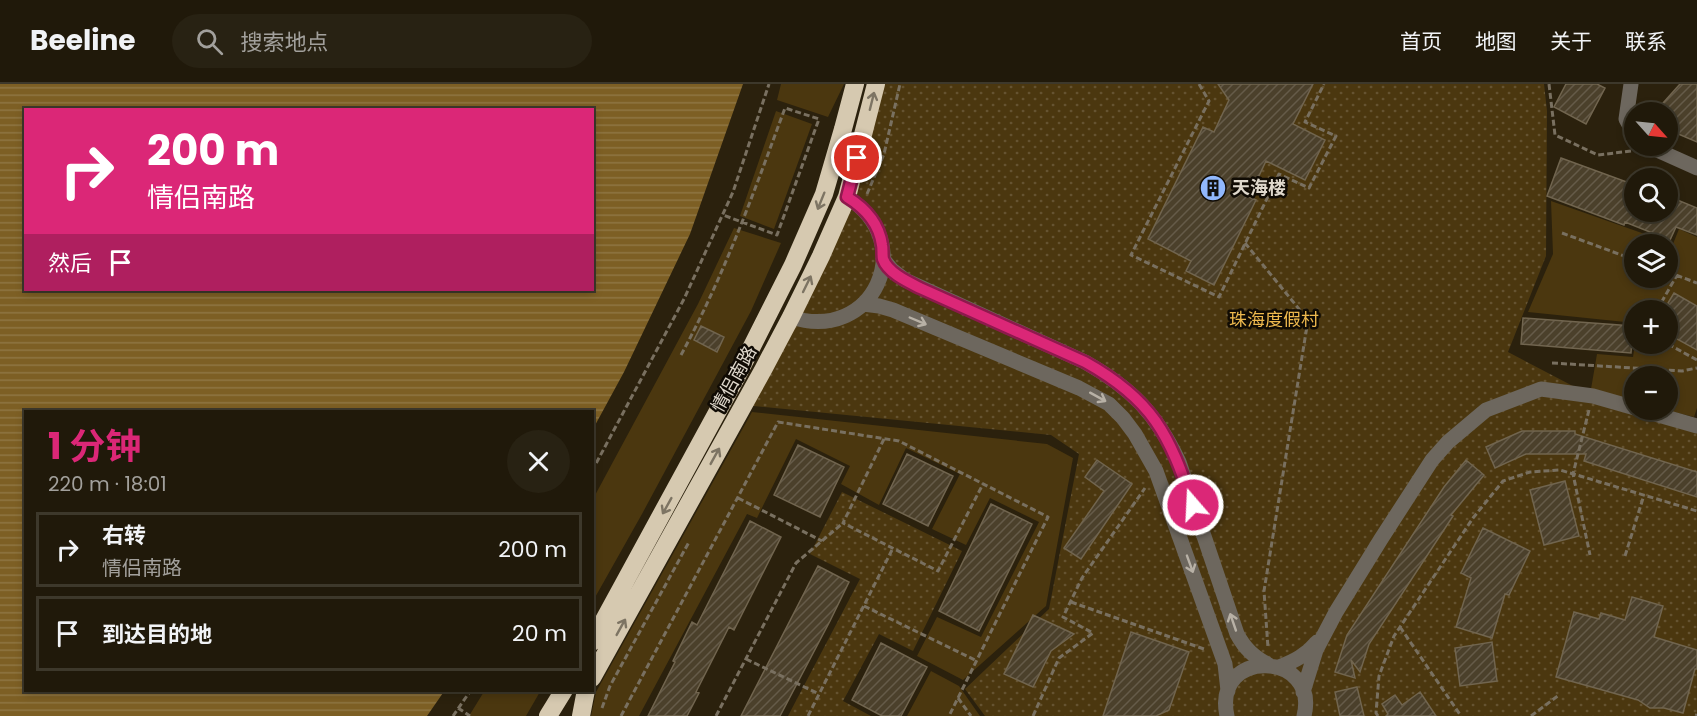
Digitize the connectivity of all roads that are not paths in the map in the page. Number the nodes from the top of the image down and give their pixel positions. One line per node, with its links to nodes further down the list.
1 (855, 84): 15 (highway, 情侣南路, one-way to 15)
2 (876, 84): 7 (highway, 情侣南路, one-way to 2)
3 (1631, 84): 4 (street)
4 (1628, 102)
5 (1670, 156): 6 (street)
6 (1697, 168)
7 (847, 197): 8 (street); 10 (highway, 情侣南路, one-way to 7)
8 (883, 259): 9 (street); 16 (street, one-way to 8)
9 (863, 304): 10 (street); 18 (street, one-way to 18)
10 (791, 317): 17 (highway, 情侣南路, one-way to 10)
11 (1624, 405): 14 (street)
12 (1676, 420): 13 (street)
13 (1697, 426)
14 (1323, 635): 16 (street); 22 (street)
15 (594, 638)
16 (1274, 666): 18 (street); 22 (street)
17 (594, 674)
18 (1228, 691): 26 (street)
19 (563, 692): 23 (highway)
20 (585, 692): 24 (street)
21 (586, 692): 25 (highway)
22 (1304, 703): 27 (street)
23 (548, 716)
24 (570, 716)
25 (581, 716)
26 (1227, 716)
27 (1314, 716)

